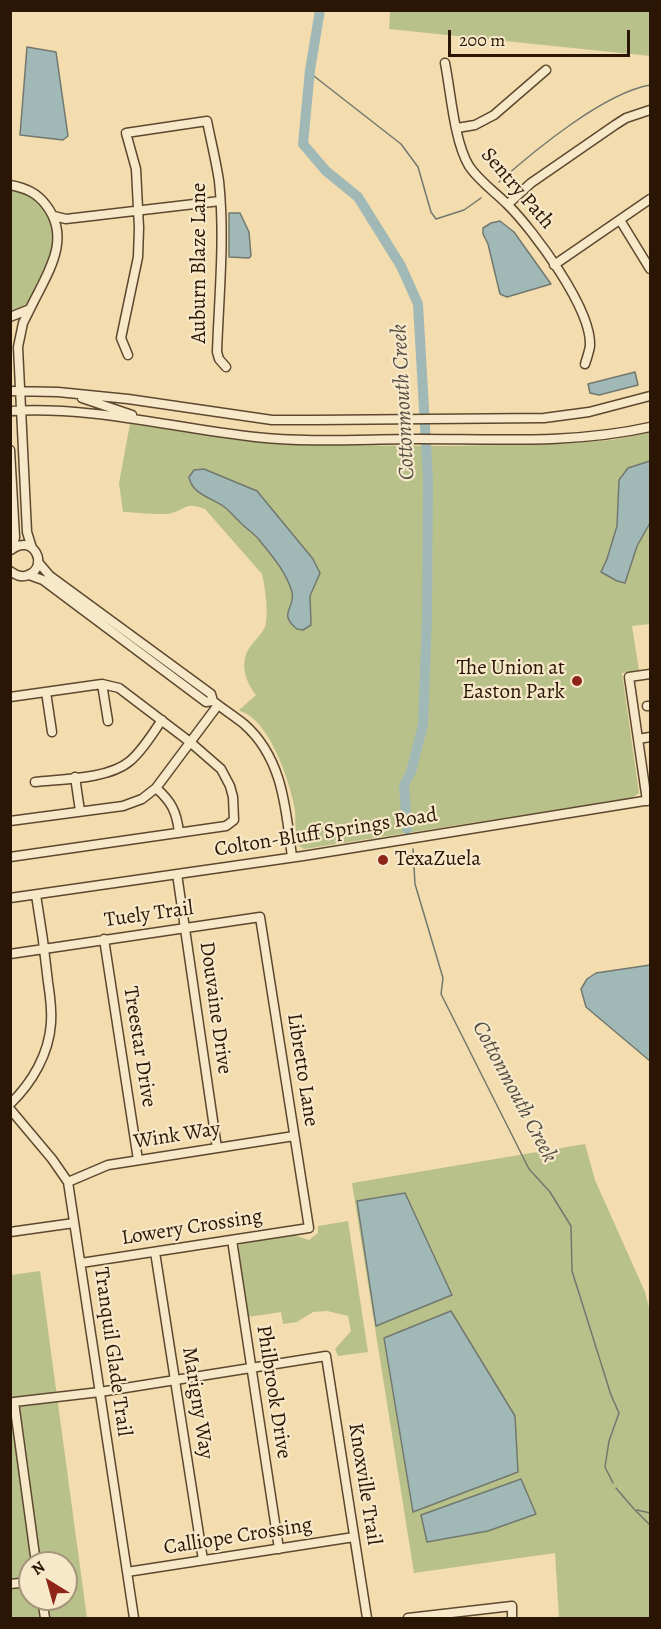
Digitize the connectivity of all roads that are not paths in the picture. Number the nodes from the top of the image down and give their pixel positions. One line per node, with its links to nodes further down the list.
1 (445, 63): 4 (street, Sentry Path)
2 (546, 70): 4 (street)
3 (651, 110): 8 (street)
4 (457, 128): 8 (street, Sentry Path)
5 (10, 185): 10 (street)
6 (651, 199): 12 (street)
7 (220, 201): 9 (street); 9 (street, Auburn Blaze Lane); 20 (street, Auburn Blaze Lane)
8 (508, 204): 14 (street, Sentry Path)
9 (139, 211): 11 (street); 18 (street)
10 (54, 216): 11 (street); 13 (street)
11 (66, 219): 13 (street)
12 (620, 220): 14 (street); 15 (street)
13 (58, 227): 16 (street)
14 (554, 265): 19 (street, Sentry Path)
15 (651, 269)
16 (30, 309): 17 (street); 21 (street)
17 (10, 317)
18 (128, 355)
19 (585, 364)
20 (226, 367)
21 (20, 390): 22 (street); 23 (street); 25 (street)
22 (10, 391)
23 (58, 392): 24 (street); 27 (street)
24 (651, 396)
25 (21, 410): 26 (street); 27 (street); 30 (street)
26 (10, 411)
27 (171, 425): 28 (street)
28 (651, 427)
29 (10, 450): 31 (street)
30 (32, 548): 31 (street); 32 (street)
31 (12, 549)
32 (38, 562): 34 (street); 39 (street)
33 (11, 571): 34 (street)
34 (29, 575): 39 (street)
35 (651, 674): 44 (street)
36 (102, 684): 37 (street); 40 (street); 41 (street)
37 (46, 692): 38 (street); 42 (street)
38 (10, 697)
39 (215, 703): 45 (street); 54 (street)
40 (162, 720): 45 (street); 46 (street)
41 (108, 721)
42 (52, 732)
43 (651, 736): 44 (street)
44 (638, 739): 49 (street)
45 (190, 742): 48 (street); 52 (street)
46 (75, 777): 47 (street); 50 (street)
47 (35, 782)
48 (156, 788): 50 (street); 52 (street)
49 (649, 801): 54 (street, Colton-Bluff Springs Road)
50 (80, 812): 51 (street)
51 (10, 821)
52 (179, 833): 53 (street)
53 (10, 857)
54 (292, 857): 55 (street, Colton-Bluff Springs Road)
55 (177, 874): 56 (street, Colton-Bluff Springs Road); 59 (street, Douvaine Drive)
56 (36, 895): 57 (street, Colton-Bluff Springs Road); 61 (street)
57 (10, 898)
58 (260, 917): 59 (street, Tuely Trail); 65 (street, Libretto Lane)
59 (185, 928): 60 (street, Tuely Trail); 66 (street, Douvaine Drive)
60 (105, 939): 61 (street, Tuely Trail); 67 (street, Treestar Drive)
61 (44, 949): 62 (street, Tuely Trail); 63 (street)
62 (10, 954)
63 (10, 1104)
64 (10, 1109): 68 (street, Tranquil Glade Trail)
65 (294, 1136): 66 (street, Wink Way); 70 (street, Libretto Lane)
66 (218, 1148): 67 (street, Wink Way)
67 (138, 1160): 68 (street, Wink Way)
68 (68, 1182): 69 (street, Tranquil Glade Trail)
69 (74, 1223): 71 (street); 74 (street, Tranquil Glade Trail)
70 (309, 1228): 72 (street, Lowery Crossing)
71 (10, 1232)
72 (232, 1240): 73 (street, Lowery Crossing); 75 (street, Philbrook Drive)
73 (155, 1252): 74 (street, Lowery Crossing); 76 (street, Marigny Way)
74 (81, 1263): 77 (street, Tranquil Glade Trail)
75 (251, 1368): 76 (street); 78 (street, Knoxville Trail); 79 (street, Philbrook Drive)
76 (175, 1380): 77 (street); 81 (street, Marigny Way)
77 (100, 1392): 80 (street); 82 (street, Tranquil Glade Trail)
78 (354, 1537): 79 (street, Calliope Crossing); 85 (street, Knoxville Trail)
79 (279, 1549): 81 (street, Calliope Crossing)
80 (34, 1551)
81 (203, 1560): 82 (street, Calliope Crossing)
82 (127, 1572): 84 (street, Tranquil Glade Trail)
83 (430, 1617): 86 (street); 87 (street)
84 (134, 1618)
85 (368, 1618)
86 (408, 1618)
87 (512, 1618)

